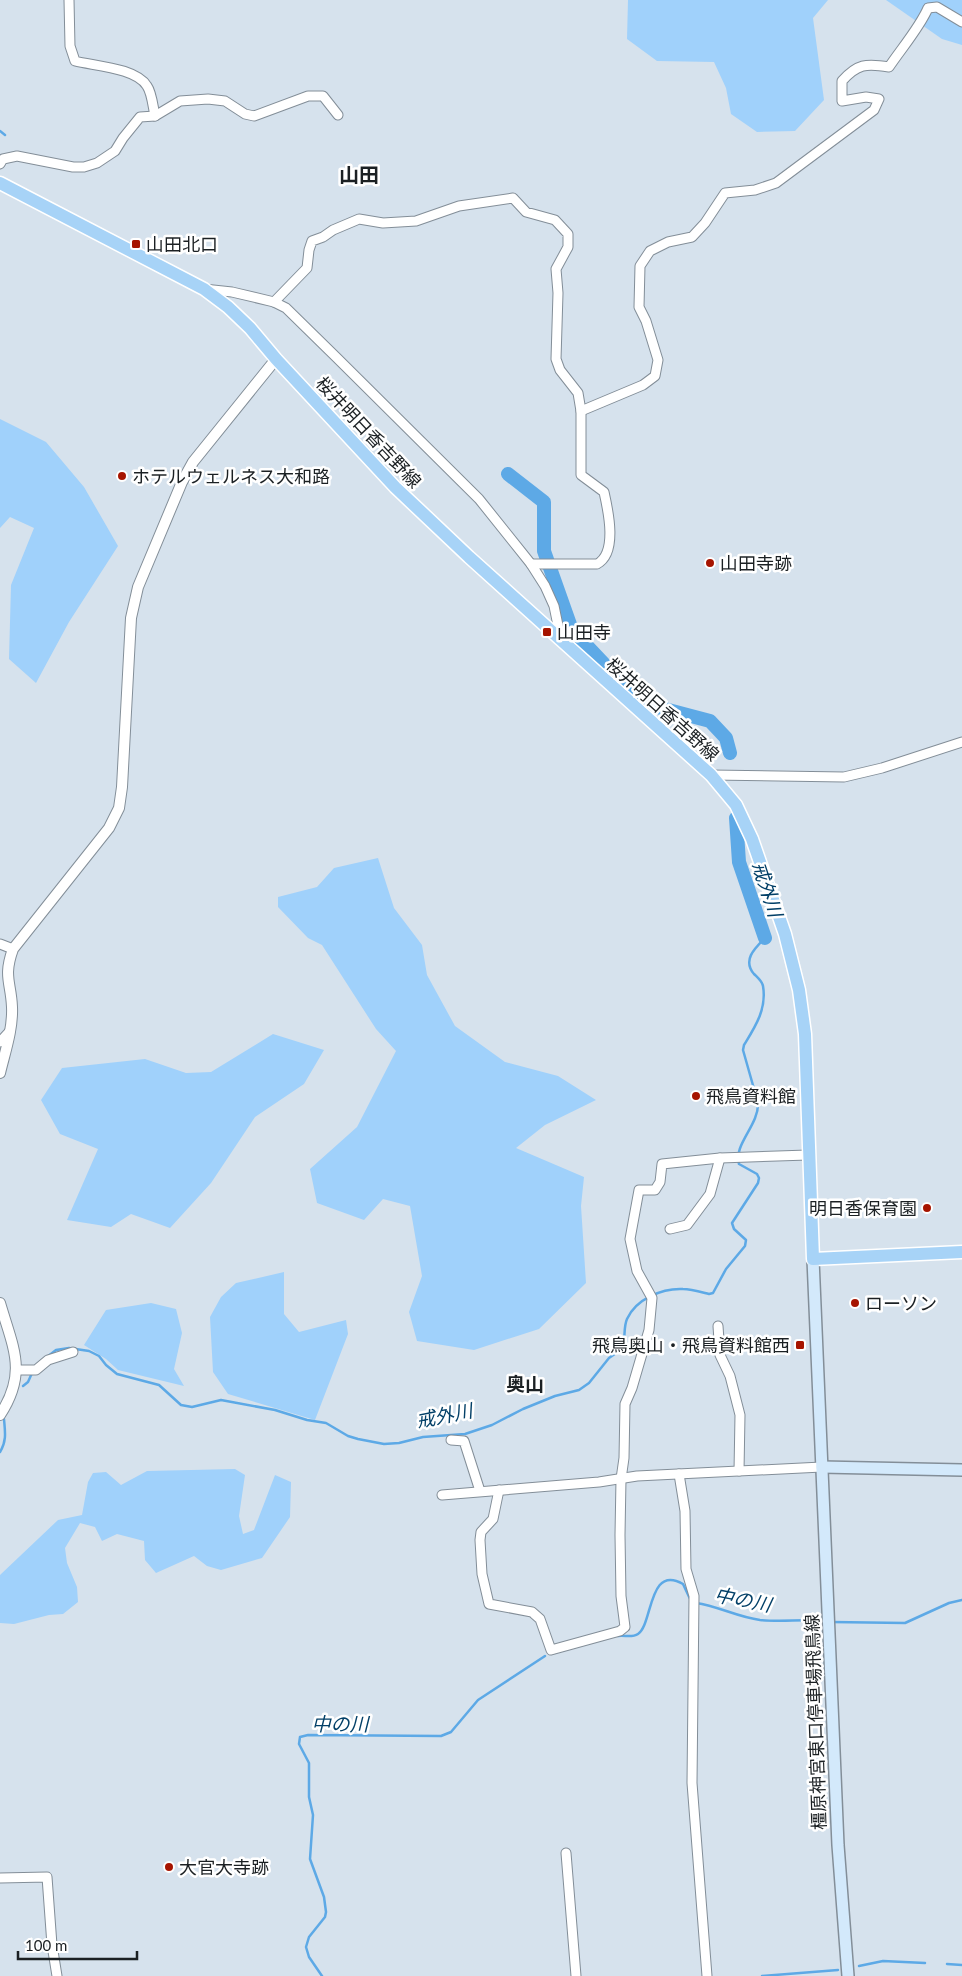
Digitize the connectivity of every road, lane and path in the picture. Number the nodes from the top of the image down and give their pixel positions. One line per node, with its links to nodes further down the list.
1 (69, 0): 4 (street)
2 (962, 22): 10 (street)
3 (338, 115): 4 (street)
4 (155, 116): 5 (street)
5 (0, 164)
6 (0, 183): 7 (main road, 桜井明日香吉野線)
7 (204, 289): 8 (street); 9 (main road, 桜井明日香吉野線)
8 (274, 302): 10 (street); 11 (street)
9 (276, 359): 12 (main road, 桜井明日香吉野線); 16 (street)
10 (581, 411): 11 (street)
11 (531, 564): 12 (street)
12 (560, 640): 14 (main road, 桜井明日香吉野線)
13 (962, 742): 14 (street)
14 (711, 775): 20 (main road, 桜井明日香吉野線)
15 (0, 944): 16 (street)
16 (12, 949): 17 (street)
17 (10, 1032): 18 (street); 19 (street)
18 (0, 1042)
19 (0, 1073)
20 (808, 1155): 21 (street); 24 (main road, 桜井明日香吉野線)
21 (720, 1158): 22 (street); 36 (street)
22 (670, 1229)
23 (962, 1252): 24 (main road)
24 (813, 1259): 32 (main road, 橿原神宮東口停車場飛鳥線)
25 (1, 1309): 28 (street)
26 (718, 1326): 34 (street)
27 (73, 1352): 28 (street)
28 (16, 1370): 29 (street)
29 (4, 1401): 30 (street)
30 (0, 1415)
31 (451, 1440): 37 (street)
32 (822, 1467): 33 (main road); 34 (street); 45 (main road, 橿原神宮東口停車場飛鳥線)
33 (962, 1470)
34 (739, 1471): 35 (street)
35 (679, 1474): 36 (street); 44 (street)
36 (622, 1479): 38 (street); 38 (street)
37 (480, 1490): 38 (street); 39 (street)
38 (499, 1490)
39 (442, 1495)
40 (566, 1853): 43 (street)
41 (0, 1878): 42 (street)
42 (57, 1976)
43 (576, 1976)
44 (707, 1976)
45 (848, 1976)

